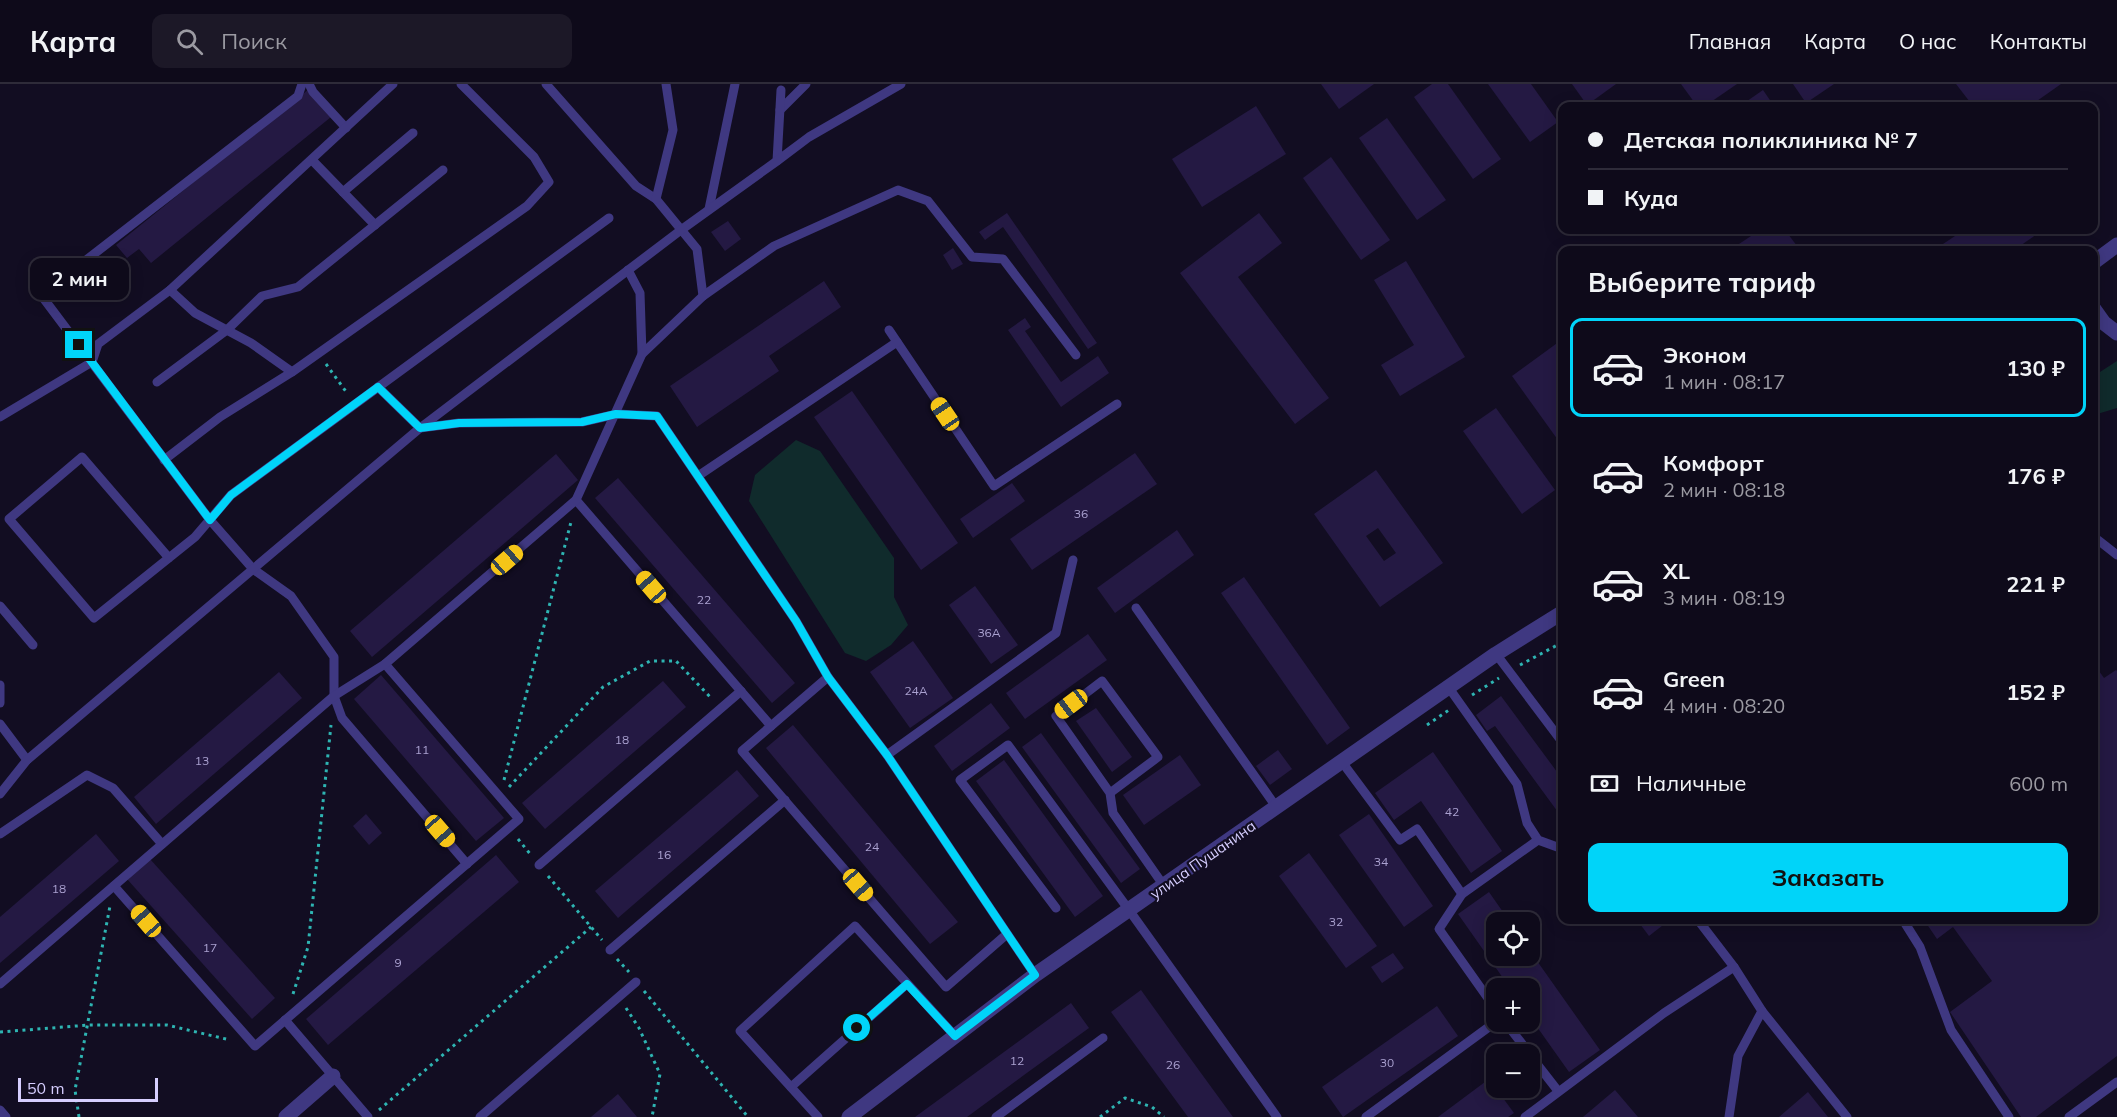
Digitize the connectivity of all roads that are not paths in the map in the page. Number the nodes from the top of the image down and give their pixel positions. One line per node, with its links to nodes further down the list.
1 (302, 84): 35 (lane)
2 (309, 84): 12 (lane)
3 (393, 84): 12 (lane)
4 (460, 84): 36 (lane)
5 (546, 84): 18 (lane)
6 (666, 84): 18 (lane)
7 (735, 84): 19 (lane)
8 (806, 84): 11 (lane)
9 (901, 84): 15 (lane)
10 (781, 90): 11 (lane)
11 (780, 110): 15 (lane)
12 (346, 128): 14 (lane)
13 (412, 133): 17 (lane)
14 (312, 160): 17 (lane); 26 (lane)
15 (777, 161): 19 (lane)
16 (443, 170): 21 (lane)
17 (344, 192): 21 (lane)
18 (656, 199): 22 (lane)
19 (709, 209): 22 (lane)
20 (609, 218): 38 (lane)
21 (375, 225): 29 (lane)
22 (681, 230): 25 (lane); 27 (lane)
23 (2117, 245): 24 (street)
24 (2098, 259)
25 (628, 270): 33 (lane); 42 (lane)
26 (170, 290): 29 (lane); 35 (lane)
27 (703, 296): 33 (lane); 34 (lane)
28 (2098, 315): 31 (street)
29 (227, 330): 36 (lane); 37 (lane)
30 (889, 330): 32 (lane)
31 (2117, 333)
32 (897, 342): 39 (lane); 44 (lane)
33 (642, 354): 40 (lane)
34 (1076, 355)
35 (92, 362): 41 (lane); 43 (lane)
36 (292, 372): 43 (lane)
37 (157, 382)
38 (378, 387): 42 (lane); 46 (lane)
39 (1117, 404)
40 (616, 414): 42 (lane); 44 (lane); 45 (lane)
41 (0, 417)
42 (420, 428): 51 (lane)
43 (164, 460): 46 (lane)
44 (698, 476): 58 (lane)
45 (576, 500): 57 (lane); 61 (lane)
46 (210, 520): 49 (lane); 51 (lane)
47 (2098, 540): 48 (lane)
48 (2117, 555)
49 (170, 558): 49 (lane)
50 (1073, 560): 67 (lane)
51 (253, 569): 62 (lane); 68 (lane)
52 (0, 606): 55 (lane)
53 (1136, 608): 73 (lane)
54 (1558, 615): 56 (street, улица Пушанина)
55 (33, 645)
56 (1496, 654): 60 (street, улица Пушанина); 66 (lane)
57 (385, 664): 62 (lane); 78 (lane)
58 (828, 677): 65 (lane); 67 (lane)
59 (0, 685): 63 (lane)
60 (1449, 688): 69 (street, улица Пушанина); 75 (lane)
61 (741, 691): 65 (lane); 79 (lane)
62 (334, 696): 76 (lane); 78 (lane)
63 (0, 703)
64 (0, 724): 68 (lane)
65 (771, 726): 72 (lane)
66 (1558, 735)
67 (887, 755): 87 (lane)
68 (27, 759): 71 (lane)
69 (1342, 762): 73 (street, улица Пушанина); 82 (lane)
70 (1110, 793): 70 (lane); 81 (lane)
71 (0, 794)
72 (785, 801): 87 (lane); 88 (lane)
73 (1277, 808): 81 (street, улица Пушанина)
74 (0, 834): 76 (lane)
75 (1538, 840): 77 (lane); 82 (lane)
76 (162, 844): 80 (lane)
77 (1558, 847)
78 (467, 864): 96 (lane)
79 (539, 865)
80 (114, 886): 92 (lane); 96 (lane)
81 (1164, 886): 84 (street, улица Пушанина)
82 (1462, 894): 94 (lane)
83 (1056, 908): 84 (lane)
84 (1130, 910): 90 (street, улица Пушанина); 115 (lane)
85 (1701, 924): 89 (lane)
86 (1906, 924): 120 (lane)
87 (1007, 934): 90 (lane)
88 (610, 950)
89 (1734, 967): 95 (lane); 106 (lane)
90 (1035, 975): 99 (street, улица Пушанина)
91 (636, 982): 111 (lane)
92 (0, 984)
93 (907, 984): 99 (lane); 105 (lane); 105 (lane)
94 (1486, 996)
95 (1762, 1011): 118 (lane); 119 (lane)
96 (285, 1020): 103 (lane)
97 (1486, 1029): 116 (lane)
98 (1513, 1032): 101 (lane)
99 (955, 1036): 113 (street, улица Пушанина)
100 (1102, 1038): 114 (lane)
101 (1522, 1044)
102 (1540, 1068): 106 (lane)
103 (333, 1076): 109 (street); 110 (lane)
104 (2117, 1082): 121 (lane)
105 (791, 1086): 112 (lane)
106 (1558, 1091): 117 (lane)
107 (0, 1110): 108 (lane)
108 (6, 1117)
109 (286, 1117)
110 (370, 1117)
111 (480, 1117)
112 (818, 1117)
113 (849, 1117)
114 (996, 1117)
115 (1277, 1117)
116 (1366, 1117)
117 (1525, 1117)
118 (1729, 1117)
119 (1847, 1117)
120 (2009, 1117)
121 (2069, 1117)

